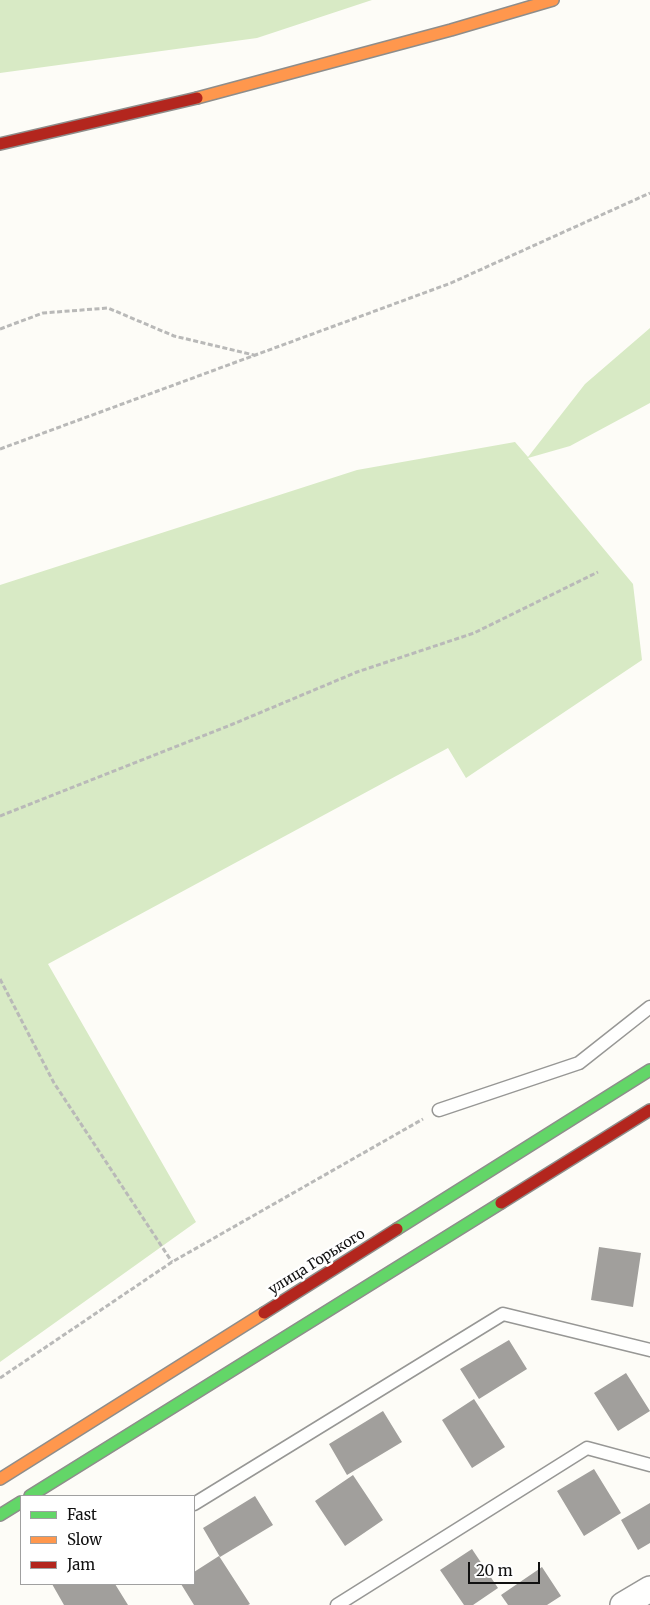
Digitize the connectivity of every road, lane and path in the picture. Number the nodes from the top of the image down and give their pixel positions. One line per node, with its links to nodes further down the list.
1 (553, 0): 2 (main road)
2 (0, 144)
3 (650, 193): 5 (path)
4 (0, 329): 5 (path)
5 (254, 355): 6 (path)
6 (0, 449)
7 (598, 572): 8 (path)
8 (0, 816)
9 (0, 979): 14 (path)
10 (650, 1007): 12 (lane)
11 (650, 1070): 18 (main road, улица Горького)
12 (439, 1110): 14 (path)
13 (650, 1110): 19 (main road)
14 (172, 1262): 16 (path)
15 (650, 1350): 21 (lane)
16 (0, 1378)
17 (650, 1465): 24 (lane)
18 (0, 1479)
19 (32, 1495)
20 (20, 1503): 22 (main road)
21 (195, 1503)
22 (0, 1515)
23 (650, 1589): 25 (street)
24 (337, 1605)
25 (623, 1605)

